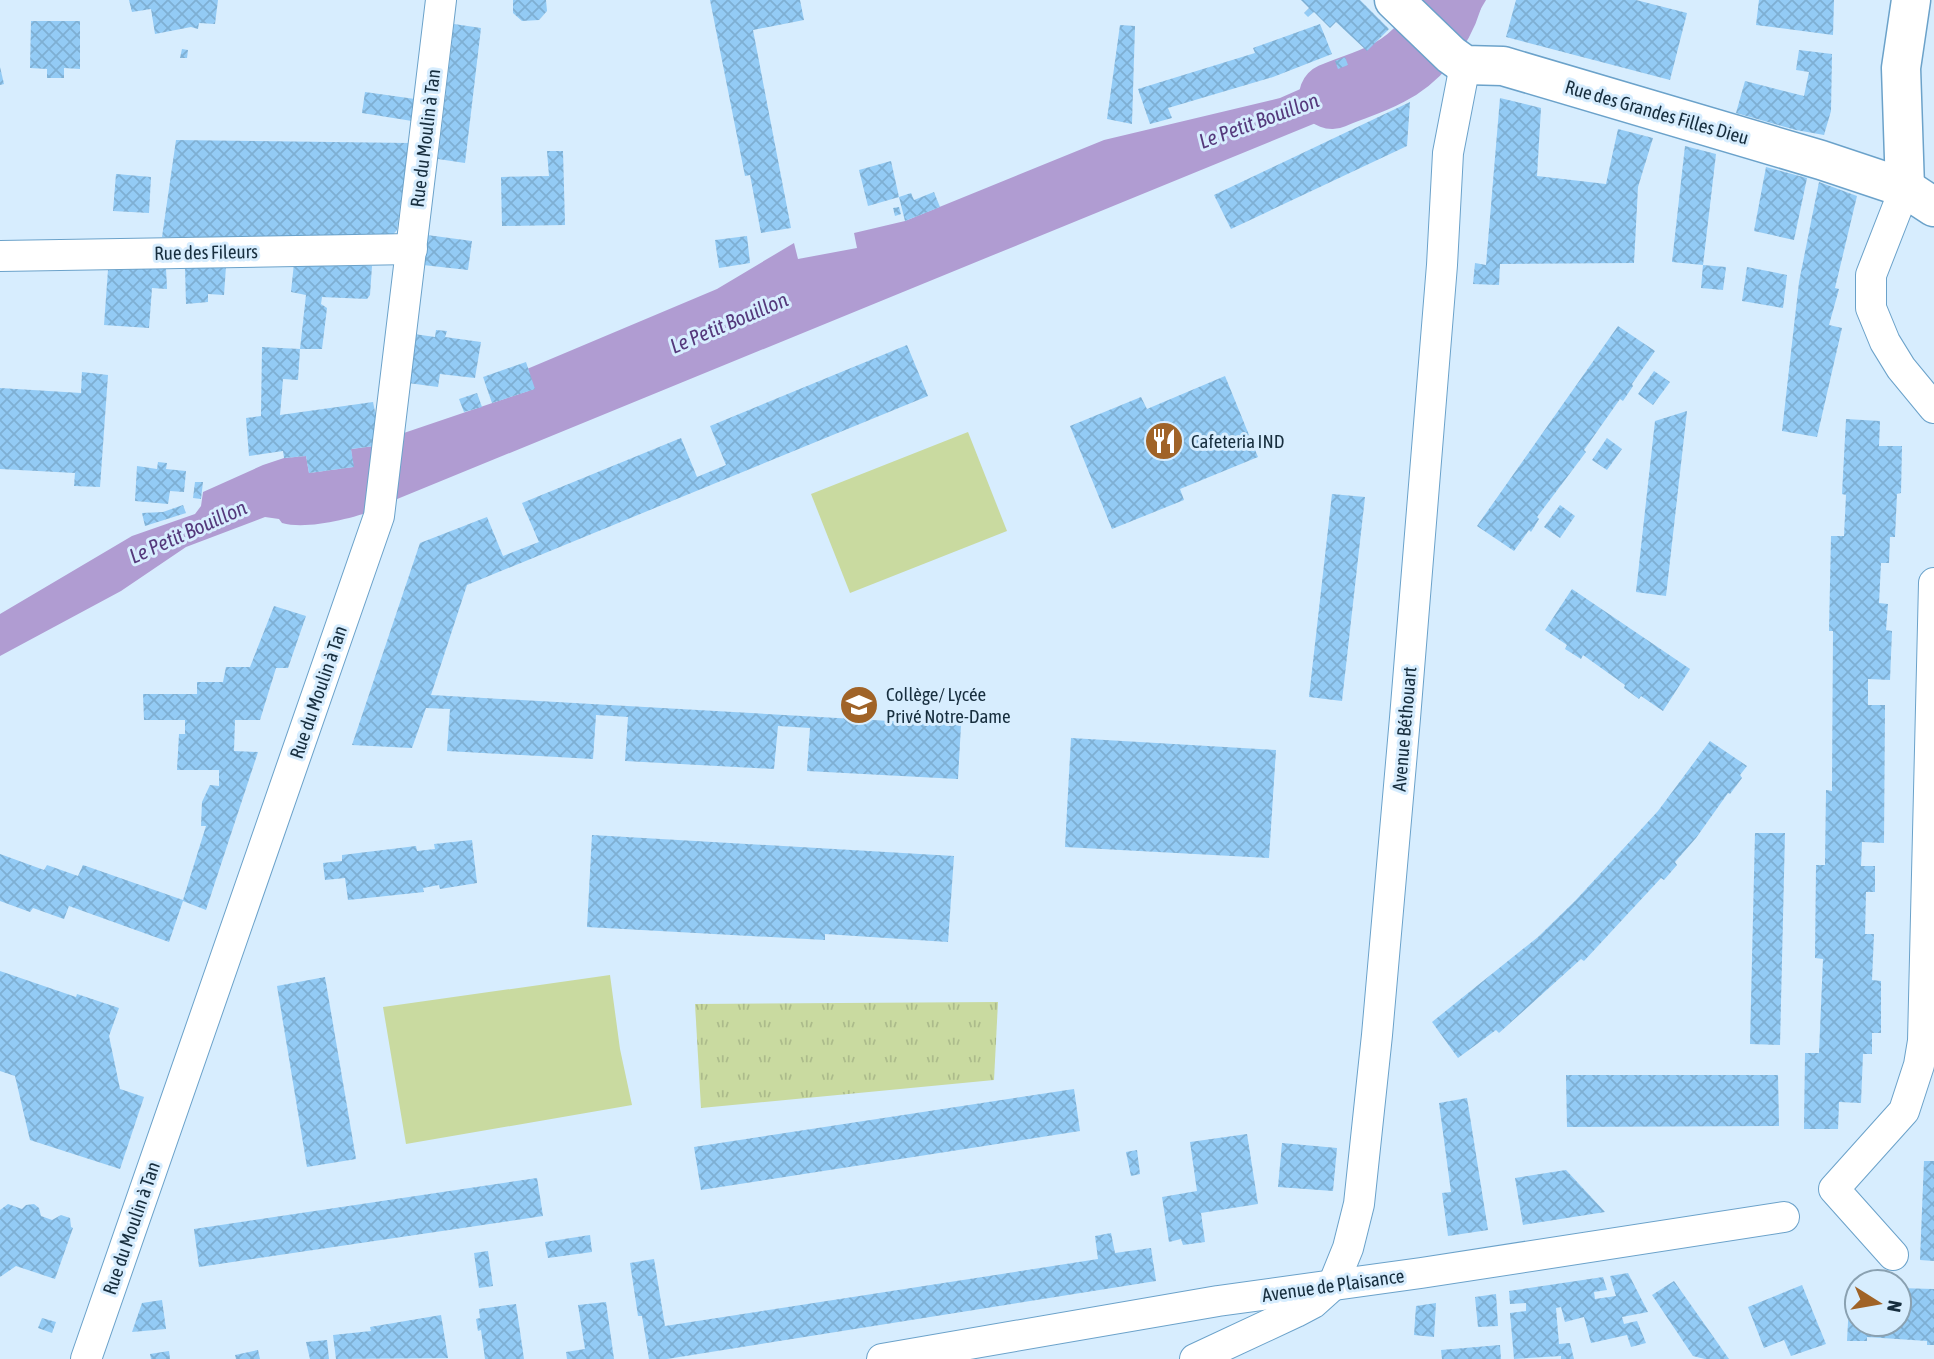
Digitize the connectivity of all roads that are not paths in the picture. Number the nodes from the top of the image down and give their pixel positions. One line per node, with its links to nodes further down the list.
1 (441, 0): 6 (street, Rue du Moulin à Tan)
2 (1911, 0): 5 (main road)
3 (1400, 6): 4 (main road)
4 (1458, 60): 5 (main road, Rue des Grandes Filles Dieu); 13 (street, Avenue Béthouart)
5 (1920, 197): 8 (street)
6 (412, 249): 7 (street, Rue des Fileurs); 14 (street, Rue du Moulin à Tan)
7 (0, 256)
8 (1934, 408)
9 (1934, 583): 10 (street)
10 (1926, 1065): 12 (street)
11 (1784, 1217): 13 (street, Avenue de Plaisance)
12 (1893, 1255)
13 (1333, 1285): 15 (street, Avenue de Plaisance); 16 (street)
14 (86, 1359)
15 (882, 1359)
16 (1195, 1359)

